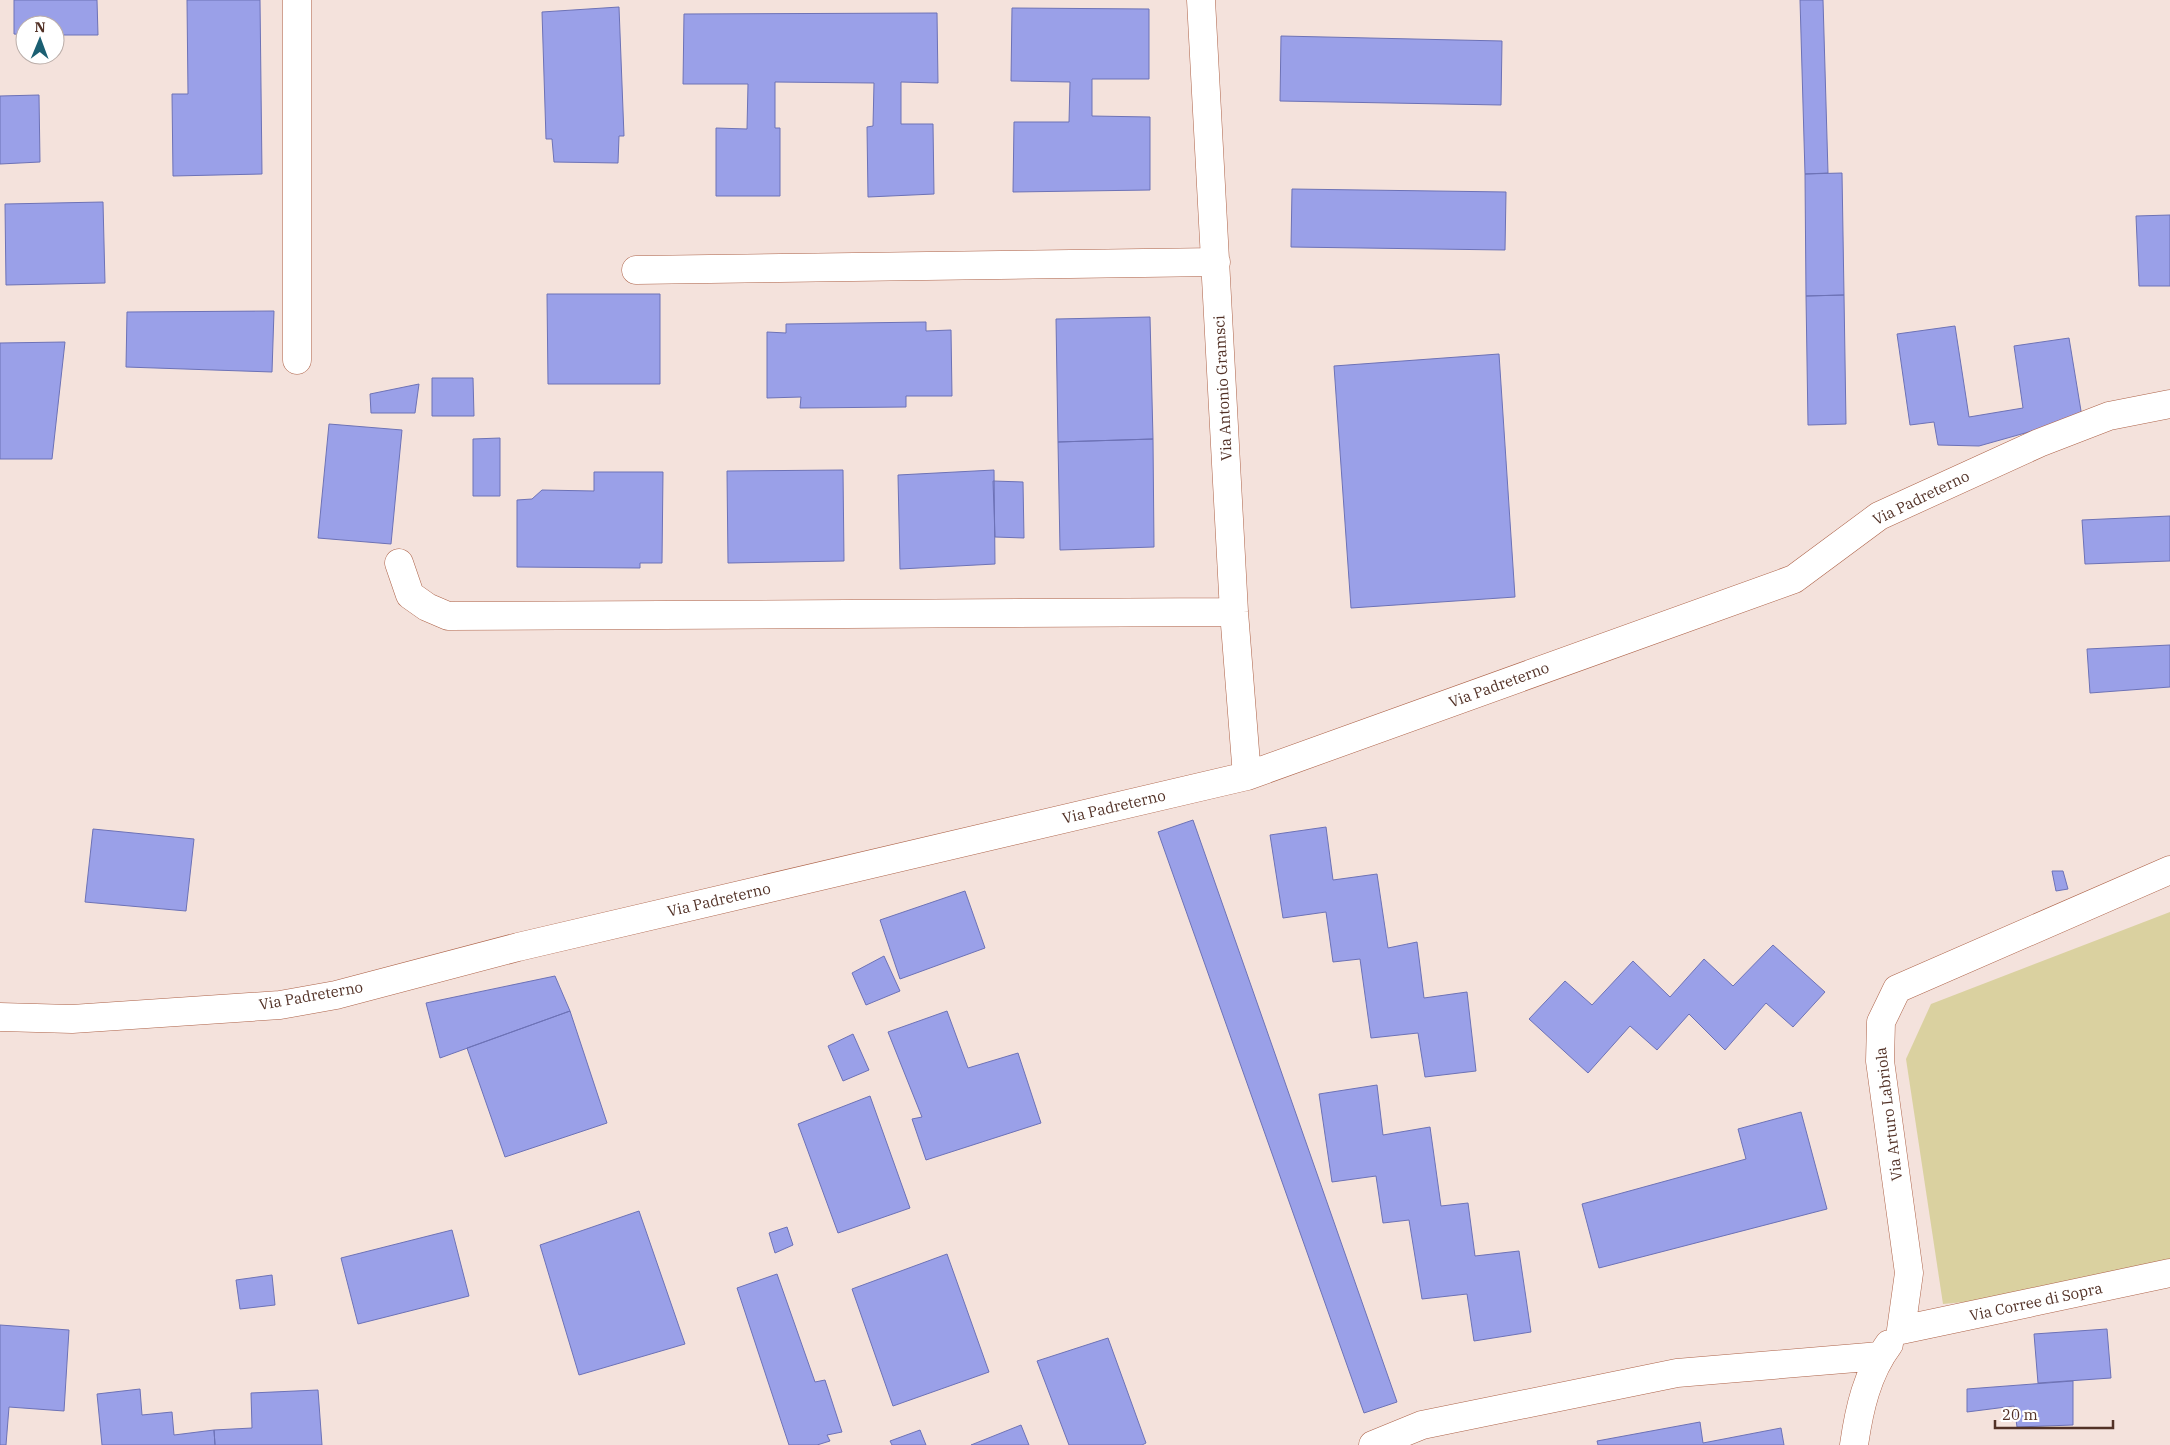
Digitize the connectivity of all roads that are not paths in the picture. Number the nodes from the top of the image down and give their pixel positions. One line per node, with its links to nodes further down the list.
1 (297, 0): 5 (street)
2 (1201, 0): 3 (street, Via Antonio Gramsci)
3 (1216, 262): 4 (street); 8 (street, Via Antonio Gramsci)
4 (636, 270)
5 (297, 360)
6 (2170, 404): 9 (street, Via Padreterno)
7 (399, 563): 8 (street)
8 (1234, 612): 9 (street, Via Antonio Gramsci)
9 (1247, 776): 11 (street, Via Padreterno)
10 (2170, 870): 13 (street, Via Arturo Labriola)
11 (0, 1017)
12 (2170, 1273): 13 (street, Via Corree di Sopra)
13 (1901, 1330): 14 (street)
14 (1880, 1356): 15 (street); 16 (street)
15 (1373, 1445)
16 (1854, 1445)

